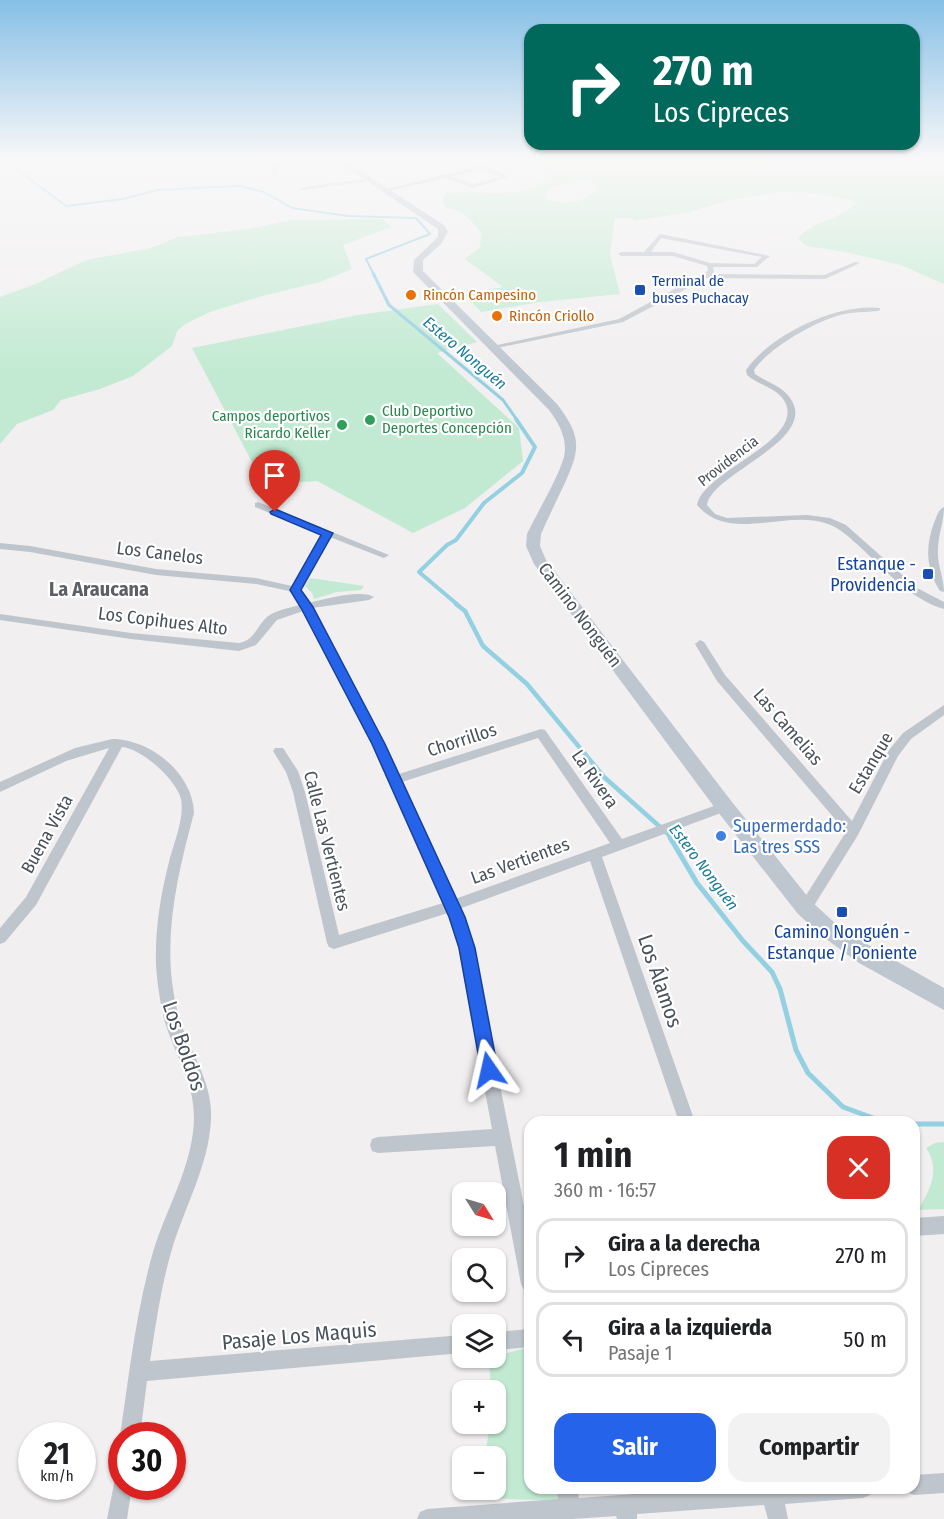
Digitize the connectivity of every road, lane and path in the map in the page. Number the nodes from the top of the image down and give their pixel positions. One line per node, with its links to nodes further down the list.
1 (443, 230): 8 (main road, Camino Nonguén)
2 (621, 254): 3 (street)
3 (646, 254): 5 (street); 5 (street)
4 (857, 263): 6 (street)
5 (710, 265): 6 (street)
6 (706, 276): 8 (street)
7 (878, 309): 18 (street, Providencia)
8 (492, 346): 28 (main road, Camino Nonguén)
9 (258, 505): 12 (street)
10 (944, 510): 11 (street)
11 (941, 527): 15 (street)
12 (327, 533): 14 (street); 16 (street)
13 (0, 546): 16 (street, Los Canelos)
14 (384, 555)
15 (944, 589)
16 (295, 590): 19 (street)
17 (369, 597): 19 (street, Los Copihues Alto)
18 (944, 606)
19 (307, 607): 20 (street, Los Copihues Alto); 26 (street)
20 (0, 617)
21 (700, 644): 29 (street, Las Camelias)
22 (944, 709): 29 (street, Estanque)
23 (541, 733): 26 (street, Chorrillos); 30 (street, La Rivera)
24 (118, 743): 27 (street, Los Boldos); 34 (street, Buena Vista); 46 (street, Los Boldos)
25 (279, 751): 35 (street, Calle Las Vertientes)
26 (395, 780): 32 (street)
27 (0, 787)
28 (724, 807): 30 (street, Las Vertientes); 33 (main road, Camino Nonguén)
29 (853, 831): 33 (street, Estanque)
30 (619, 845): 31 (street, Las Vertientes)
31 (594, 854): 32 (street, Las Vertientes); 37 (street, Los Álamos)
32 (452, 905): 35 (street, Las Vertientes); 38 (street)
33 (805, 908): 36 (main road, Camino Nonguén)
34 (0, 938)
35 (334, 943)
36 (944, 1000)
37 (685, 1116)
38 (502, 1137): 39 (street); 42 (street)
39 (378, 1145)
40 (944, 1225): 41 (street)
41 (920, 1227)
42 (524, 1252)
43 (524, 1339): 44 (street)
44 (506, 1340)
45 (452, 1345): 46 (street, Pasaje Los Maquis)
46 (139, 1372): 47 (street, Los Boldos)
47 (132, 1422)
48 (944, 1483): 49 (street)
49 (920, 1485)
50 (705, 1494): 54 (street)
51 (772, 1494): 57 (street)
52 (568, 1498): 54 (street); 56 (street)
53 (120, 1500): 55 (street)
54 (626, 1511)
55 (117, 1519)
56 (427, 1519)
57 (778, 1519)

